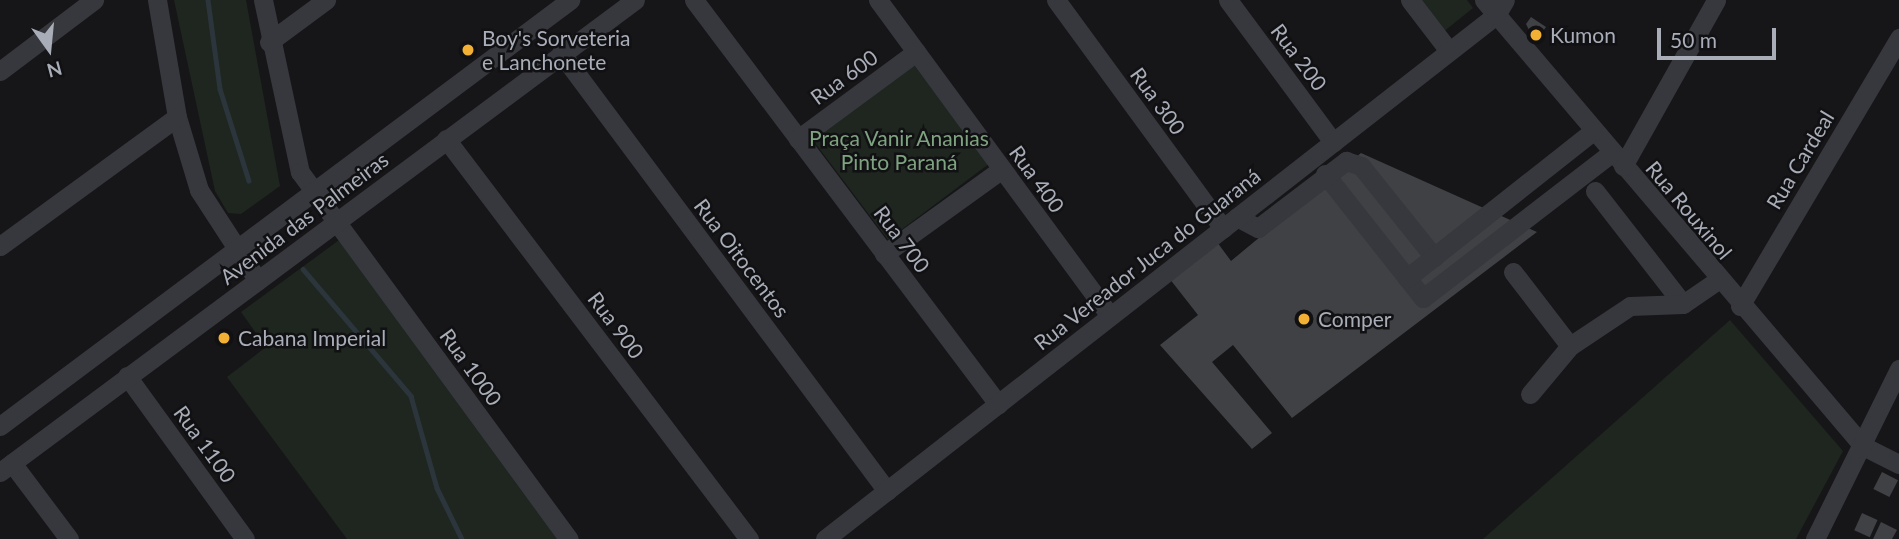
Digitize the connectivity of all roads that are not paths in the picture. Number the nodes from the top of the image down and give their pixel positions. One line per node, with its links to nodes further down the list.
1 (94, 0): 19 (street)
2 (158, 0): 20 (street)
3 (263, 0): 15 (street, Rua 1000)
4 (326, 0): 15 (street)
5 (570, 0): 29 (street, Avenida das Palmeiras)
6 (635, 0): 18 (street, Avenida das Palmeiras)
7 (694, 0): 23 (street, Rua 700)
8 (878, 0): 17 (street, Rua 400)
9 (1056, 0): 31 (street, Rua 300)
10 (1228, 0): 24 (street, Rua 200)
11 (1410, 0): 16 (street)
12 (1716, 0): 25 (street)
13 (1495, 5): 16 (street, Rua Vereador Juca do Guaraná); 21 (street, Rua Rouxinol)
14 (1899, 38): 41 (street, Rua Cardeal)
15 (269, 42): 29 (street, Rua 1000)
16 (1449, 51): 24 (street, Rua Vereador Juca do Guaraná)
17 (916, 52): 23 (street, Rua 600); 26 (street, Rua 400)
18 (561, 53): 22 (street, Avenida das Palmeiras); 54 (street, Rua Oitocentos)
19 (0, 71)
20 (177, 117): 32 (street); 33 (street)
21 (1593, 131): 25 (street, Rua Rouxinol); 35 (street)
22 (446, 139): 30 (street, Avenida das Palmeiras); 59 (street, Rua 900)
23 (798, 139): 34 (street, Rua 700)
24 (1333, 142): 31 (street, Rua Vereador Juca do Guaraná)
25 (1617, 159): 37 (street); 38 (street, Rua Rouxinol)
26 (1002, 169): 34 (street); 42 (street, Rua 400)
27 (1325, 174): 31 (street); 35 (street); 37 (street)
28 (1595, 191): 40 (street)
29 (315, 192): 30 (street, Rua 1000); 33 (street, Avenida das Palmeiras)
30 (336, 222): 39 (street, Avenida das Palmeiras); 58 (street, Rua 1000)
31 (1230, 223): 42 (street, Rua Vereador Juca do Guaraná)
32 (0, 246)
33 (235, 253): 39 (street); 48 (street, Avenida das Palmeiras)
34 (884, 254): 47 (street, Rua 700)
35 (1434, 257): 37 (street)
36 (1513, 272): 43 (street)
37 (1407, 278)
38 (1718, 280): 40 (street); 41 (street, Rua Rouxinol)
39 (258, 281): 44 (street, Avenida das Palmeiras)
40 (1683, 304): 43 (street)
41 (1740, 306): 51 (street, Rua Rouxinol)
42 (1110, 316): 47 (street, Rua Vereador Juca do Guaraná)
43 (1570, 346): 46 (street)
44 (127, 376): 50 (street, Avenida das Palmeiras); 57 (street, Rua 1100)
45 (1896, 381): 51 (street)
46 (1530, 394)
47 (998, 404): 54 (street, Rua Vereador Juca do Guaraná)
48 (16, 414): 49 (street, Avenida das Palmeiras); 50 (street)
49 (0, 426)
50 (35, 444): 53 (street, Avenida das Palmeiras)
51 (1863, 446): 52 (street); 60 (street)
52 (1899, 464)
53 (6, 467): 56 (street)
54 (887, 491): 55 (street, Rua Vereador Juca do Guaraná)
55 (829, 538)
56 (69, 539)
57 (245, 539)
58 (569, 539)
59 (750, 539)
60 (1815, 539)

